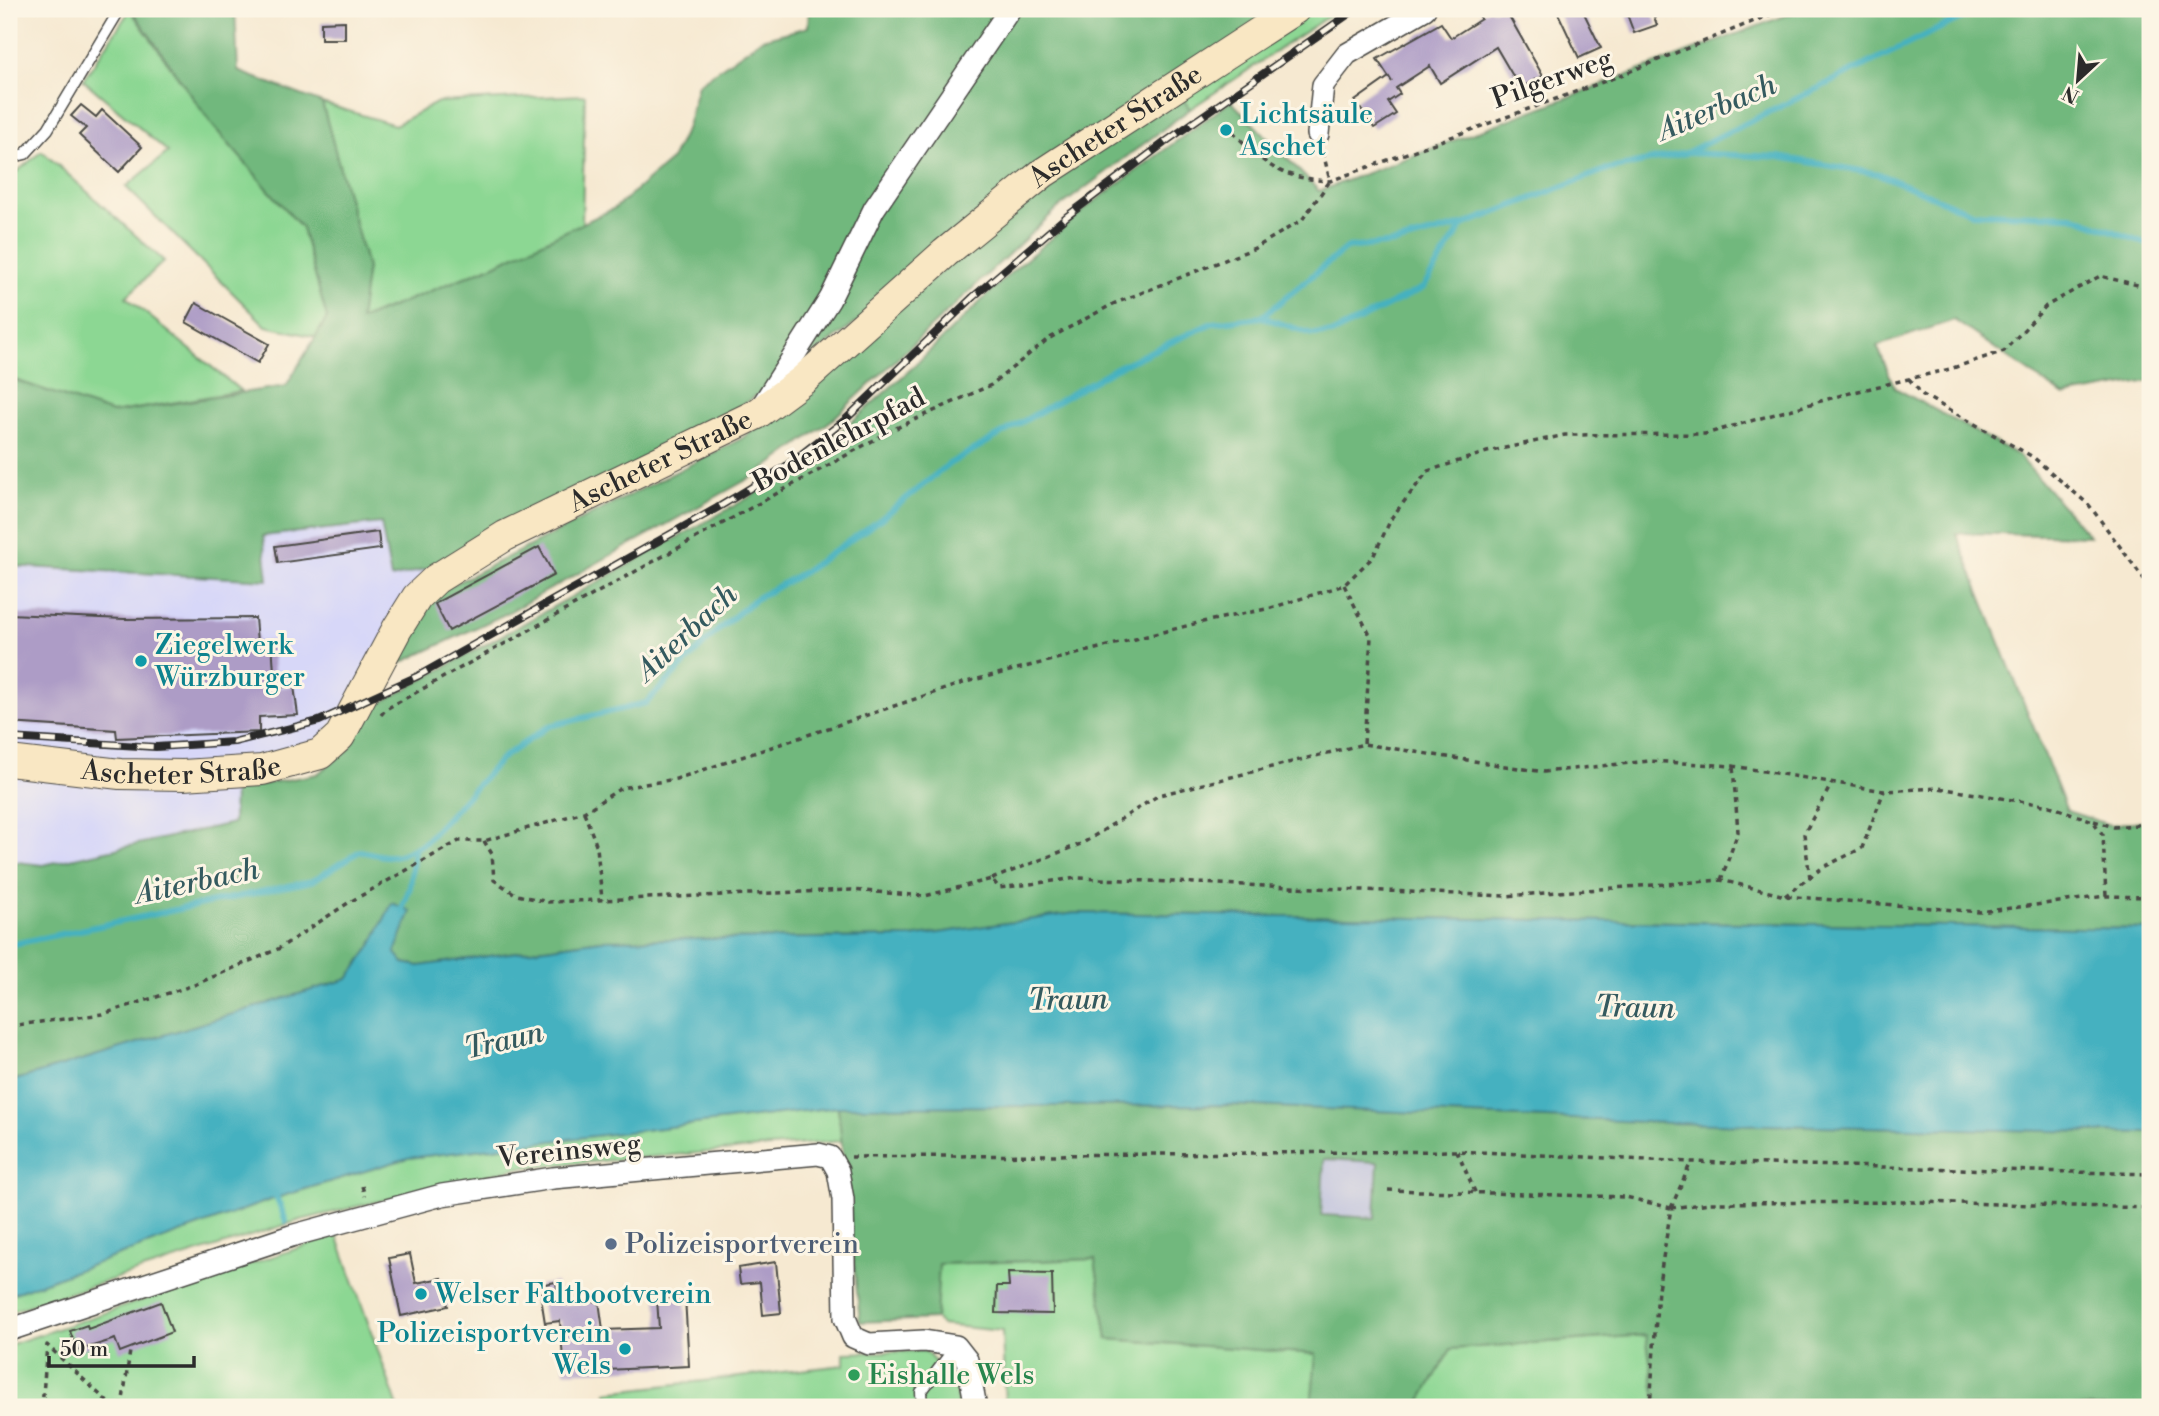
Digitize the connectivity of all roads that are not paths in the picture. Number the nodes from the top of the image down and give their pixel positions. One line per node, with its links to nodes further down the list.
1 (120, 9): 6 (lane)
2 (1010, 9): 7 (street)
3 (1295, 9): 7 (main road, Ascheter Straße)
4 (1425, 9): 5 (street)
5 (1318, 134)
6 (9, 158)
7 (757, 414): 8 (main road, Ascheter Straße)
8 (9, 761)
9 (9, 1330): 10 (street, Vereinsweg)
10 (956, 1346): 11 (lane); 12 (street)
11 (922, 1407)
12 (976, 1407)

